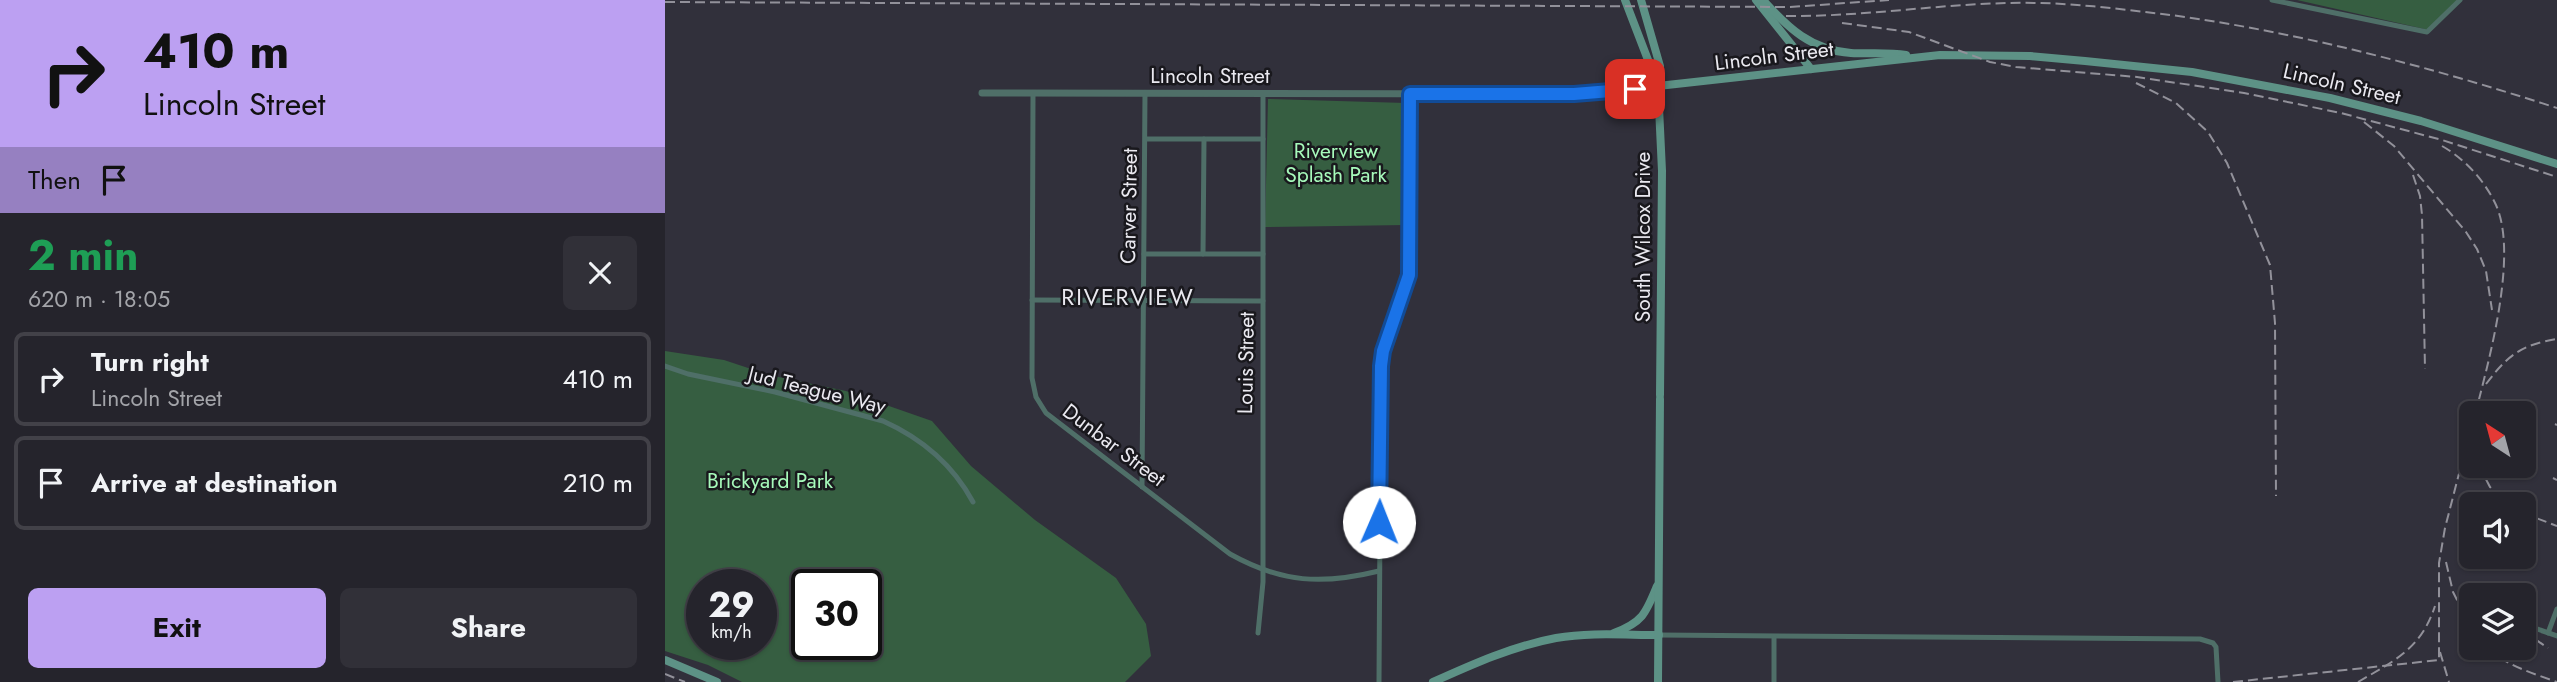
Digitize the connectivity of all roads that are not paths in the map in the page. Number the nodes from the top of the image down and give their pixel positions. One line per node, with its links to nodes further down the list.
1 (1625, 0): 10 (main road, South Wilcox Drive)
2 (1641, 0): 10 (main road)
3 (1756, 0): 9 (main road)
4 (1763, 0): 8 (main road)
5 (2272, 0): 7 (street)
6 (2460, 0): 7 (street)
7 (2281, 1)
8 (1915, 57): 9 (main road, Lincoln Street); 19 (main road, Lincoln Street)
9 (1811, 69): 10 (main road, Lincoln Street)
10 (1658, 86): 15 (street, Lincoln Street); 31 (main road, South Wilcox Drive)
11 (982, 93): 12 (street, Lincoln Street)
12 (1033, 93): 13 (street, Lincoln Street); 23 (street, Dunbar Street)
13 (1145, 93): 14 (street, Lincoln Street); 16 (street, Carver Street)
14 (1263, 93): 15 (street, Lincoln Street); 18 (street, Louis Street)
15 (1410, 94): 30 (street)
16 (1146, 139): 17 (street); 20 (street, Carver Street)
17 (1204, 139): 18 (street); 21 (street)
18 (1263, 139): 22 (street, Louis Street)
19 (2557, 164)
20 (1145, 254): 21 (street); 24 (street, Carver Street)
21 (1203, 254): 22 (street)
22 (1263, 254): 25 (street, Louis Street)
23 (1032, 300): 24 (street); 27 (street, Dunbar Street)
24 (1144, 301): 25 (street); 27 (street, Carver Street)
25 (1263, 301): 29 (street, Louis Street)
26 (665, 366): 28 (street, Jud Teague Way)
27 (1142, 487): 29 (street, Dunbar Street)
28 (973, 502)
29 (1261, 570): 30 (street, Dunbar Street); 34 (street, Louis Street)
30 (1379, 570): 42 (street)
31 (1660, 580): 36 (main road); 37 (main road, South Wilcox Drive)
32 (2557, 609): 35 (street)
33 (2536, 629): 35 (street)
34 (1258, 633)
35 (2547, 633): 38 (street)
36 (1610, 635): 37 (main road); 43 (main road)
37 (1660, 635): 39 (street); 44 (main road, South Wilcox Drive)
38 (2557, 636)
39 (1774, 637): 45 (street); 46 (street)
40 (665, 660): 41 (main road)
41 (717, 682)
42 (1379, 682)
43 (1433, 682)
44 (1658, 682)
45 (1774, 682)
46 (2218, 682)

